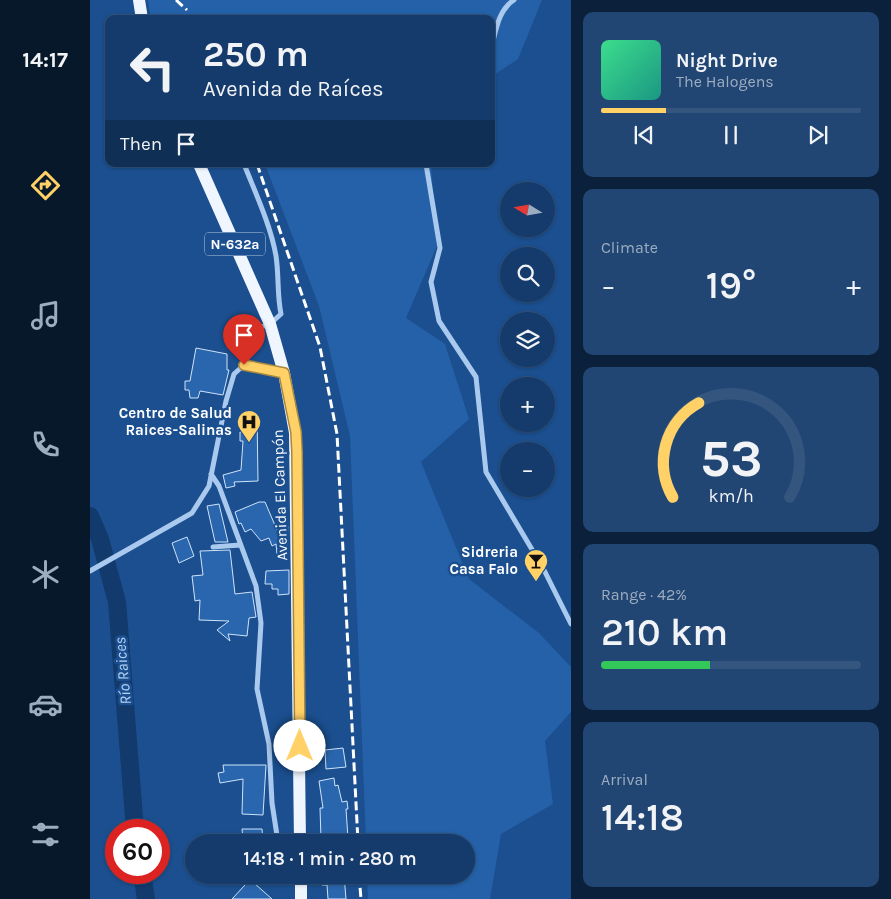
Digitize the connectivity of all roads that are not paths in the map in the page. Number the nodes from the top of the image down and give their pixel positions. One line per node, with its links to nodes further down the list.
1 (139, 0): 3 (main road)
2 (514, 0): 4 (street)
3 (141, 15)
4 (495, 34)
5 (201, 167): 8 (main road, Avenida El Campón / N-632a)
6 (245, 167): 8 (street)
7 (426, 167): 15 (street)
8 (270, 324): 9 (street); 10 (main road, Avenida El Campón / N-632a)
9 (244, 365): 10 (street); 11 (street)
10 (284, 373): 17 (main road, Avenida El Campón / N-632a)
11 (211, 473): 12 (street); 14 (street)
12 (240, 545): 13 (street); 16 (street)
13 (212, 547)
14 (93, 569)
15 (571, 624)
16 (277, 834)
17 (300, 834)
18 (301, 884): 19 (main road)
19 (301, 899)

